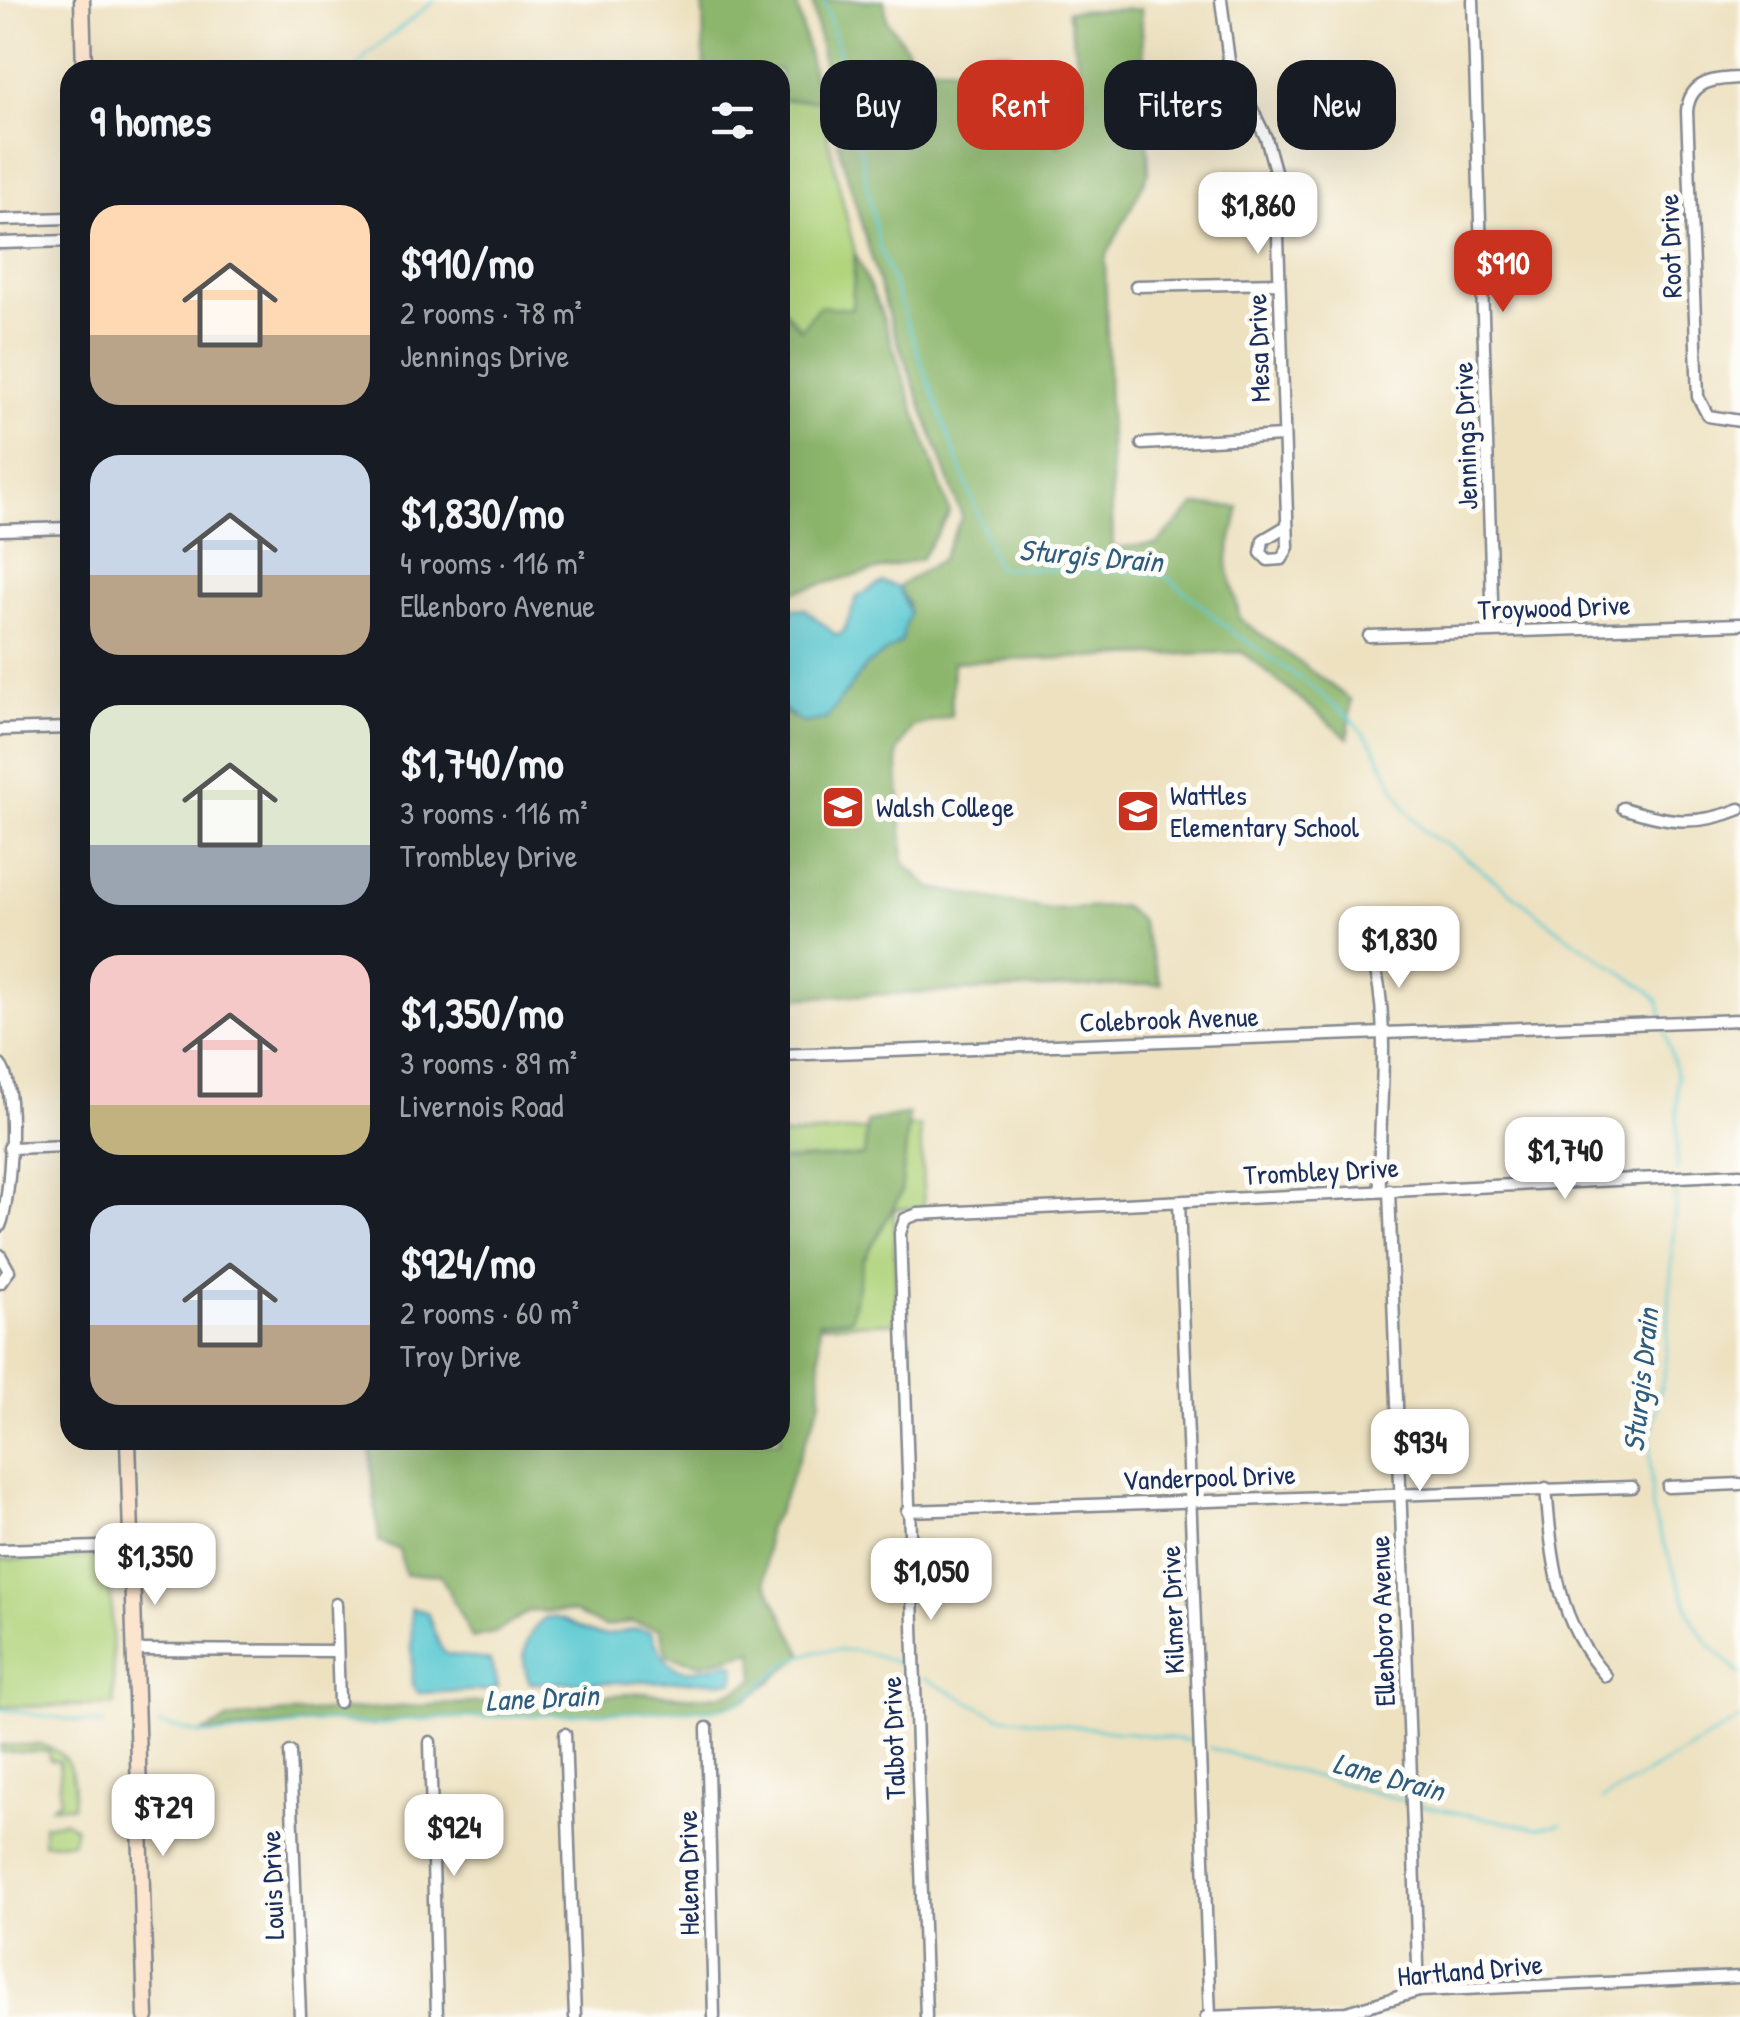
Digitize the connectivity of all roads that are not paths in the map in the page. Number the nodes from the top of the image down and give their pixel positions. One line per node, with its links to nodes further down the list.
1 (82, 0): 4 (main road)
2 (1222, 0): 10 (street, Mesa Drive)
3 (1473, 0): 19 (street, Jennings Drive)
4 (84, 60)
5 (1740, 78): 12 (street, Root Drive)
6 (60, 218): 7 (street)
7 (0, 220)
8 (60, 241): 9 (street)
9 (0, 242)
10 (1279, 283): 11 (street); 13 (street, Mesa Drive)
11 (1136, 286)
12 (1740, 420)
13 (1283, 436): 14 (street); 15 (street, Mesa Drive)
14 (1142, 444)
15 (1286, 526)
16 (60, 528): 17 (street)
17 (0, 530)
18 (1740, 624): 19 (street, Troywood Drive)
19 (1494, 632): 20 (street, Troywood Drive)
20 (1369, 636)
21 (60, 728): 22 (street)
22 (0, 730)
23 (1623, 808): 24 (street)
24 (1740, 809)
25 (1372, 954): 27 (street, Ellenboro Avenue)
26 (1740, 1020): 27 (street, Colebrook Avenue)
27 (1381, 1034): 28 (street, Colebrook Avenue); 33 (street, Ellenboro Avenue)
28 (790, 1055)
29 (0, 1065): 31 (street)
30 (60, 1146): 31 (street)
31 (9, 1148): 36 (street)
32 (1740, 1174): 33 (street, Trombley Drive)
33 (1385, 1190): 34 (street, Trombley Drive); 44 (street, Ellenboro Avenue)
34 (1180, 1202): 35 (street, Trombley Drive); 45 (street, Kilmer Drive)
35 (906, 1218): 46 (street, Talbot Drive)
36 (0, 1226)
37 (0, 1255): 38 (street)
38 (0, 1283)
39 (128, 1450): 47 (main road)
40 (1740, 1484): 41 (street)
41 (1668, 1486)
42 (1632, 1487): 43 (street, Vanderpool Drive)
43 (1546, 1488): 44 (street, Vanderpool Drive); 52 (street)
44 (1400, 1494): 45 (street, Vanderpool Drive); 59 (street, Ellenboro Avenue)
45 (1191, 1499): 46 (street, Vanderpool Drive); 66 (street, Kilmer Drive)
46 (908, 1510): 65 (street, Talbot Drive)
47 (132, 1546): 48 (street); 50 (main road)
48 (0, 1550)
49 (336, 1604): 51 (street)
50 (135, 1650): 51 (street); 60 (main road)
51 (337, 1651): 53 (street)
52 (1606, 1676)
53 (339, 1702)
54 (706, 1728): 64 (street, Helena Drive)
55 (565, 1734): 63 (street)
56 (430, 1742): 62 (street)
57 (290, 1752): 61 (street, Louis Drive)
58 (1740, 1977): 59 (street, Hartland Drive)
59 (1419, 1991): 66 (street, Hartland Drive)
60 (146, 2017)
61 (300, 2017)
62 (437, 2017)
63 (575, 2017)
64 (714, 2017)
65 (926, 2017)
66 (1208, 2017)

